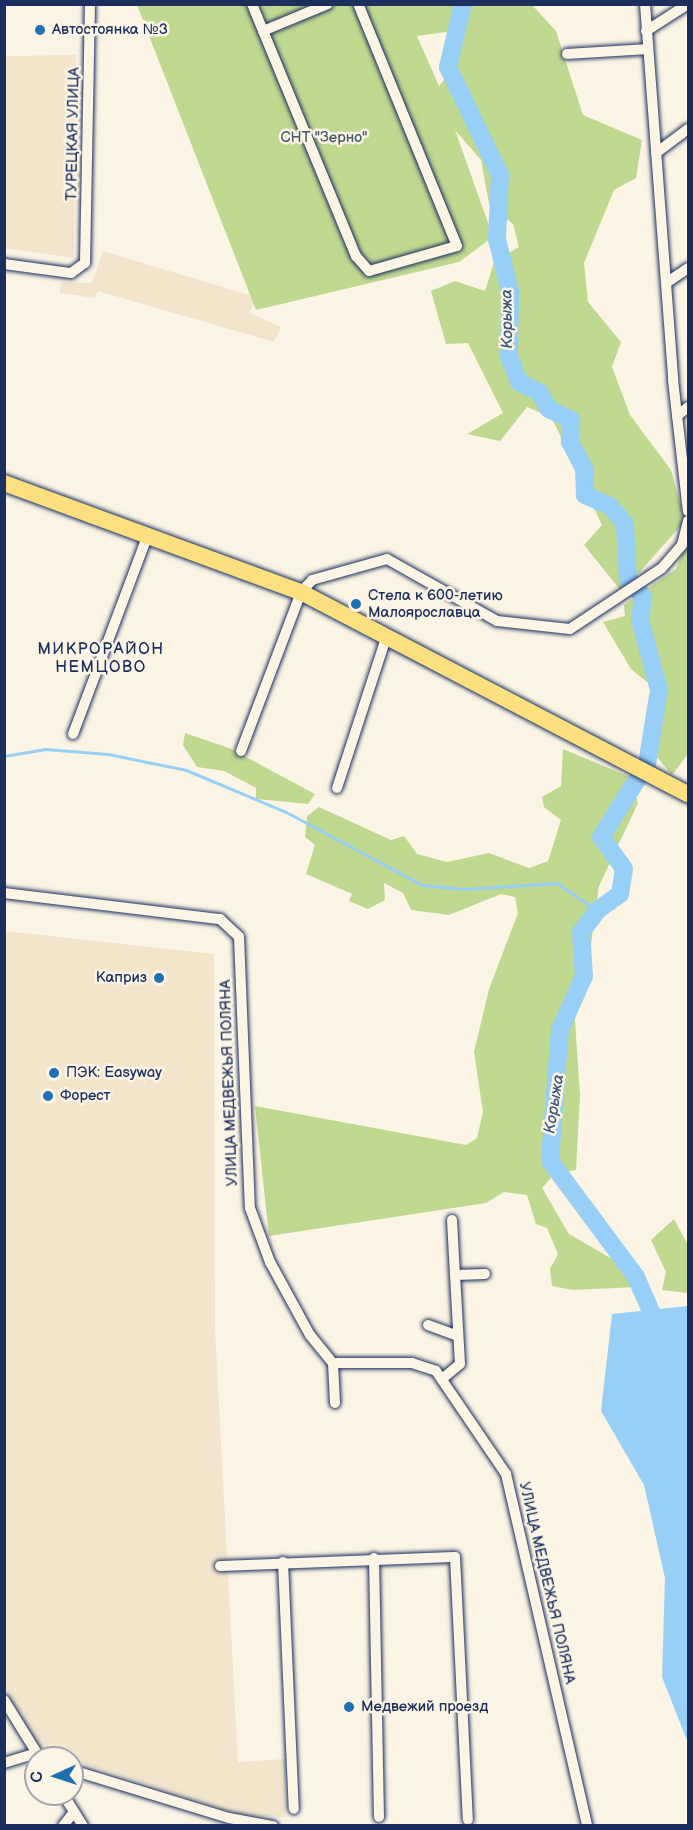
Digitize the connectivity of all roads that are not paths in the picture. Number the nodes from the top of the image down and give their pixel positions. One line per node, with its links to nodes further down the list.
1 (90, 4): 13 (street, ТУРЕЦКАЯ УЛИЦА)
2 (252, 4): 7 (street)
3 (328, 4): 7 (street)
4 (358, 4): 7 (street)
5 (645, 4): 8 (street)
6 (688, 4): 8 (street)
7 (263, 31)
8 (646, 31): 9 (street)
9 (648, 49): 10 (street); 12 (street)
10 (567, 54)
11 (688, 129): 12 (street)
12 (656, 153): 15 (street)
13 (4, 264)
14 (688, 268): 15 (street)
15 (666, 283): 17 (street)
16 (688, 407): 17 (street)
17 (677, 416): 19 (street)
18 (11, 485): 21 (main road)
19 (688, 511)
20 (688, 521): 22 (street)
21 (148, 534): 22 (main road); 24 (street)
22 (301, 592): 23 (main road); 25 (street)
23 (387, 635): 26 (street); 27 (main road)
24 (73, 734)
25 (241, 751)
26 (337, 788)
27 (688, 794)
28 (4, 893): 34 (street, УЛИЦА МЕДВЕЖЬЯ ПОЛЯНА)
29 (452, 1220): 31 (street)
30 (485, 1274): 31 (street)
31 (455, 1275): 33 (street)
32 (428, 1325): 33 (street)
33 (458, 1336): 35 (street)
34 (333, 1363): 35 (street, УЛИЦА МЕДВЕЖЬЯ ПОЛЯНА); 36 (street)
35 (442, 1379): 53 (street, УЛИЦА МЕДВЕЖЬЯ ПОЛЯНА)
36 (335, 1403)
37 (374, 1558): 38 (street); 48 (street); 49 (street)
38 (283, 1562): 39 (street); 46 (street)
39 (220, 1566)
40 (4, 1700): 41 (street)
41 (32, 1746)
42 (24, 1758): 43 (street)
43 (4, 1762)
44 (84, 1774): 52 (street)
45 (70, 1806): 47 (street)
46 (294, 1809)
47 (74, 1812): 50 (street); 51 (street)
48 (379, 1817)
49 (468, 1820)
50 (63, 1826)
51 (83, 1826)
52 (273, 1826)
53 (587, 1826)

